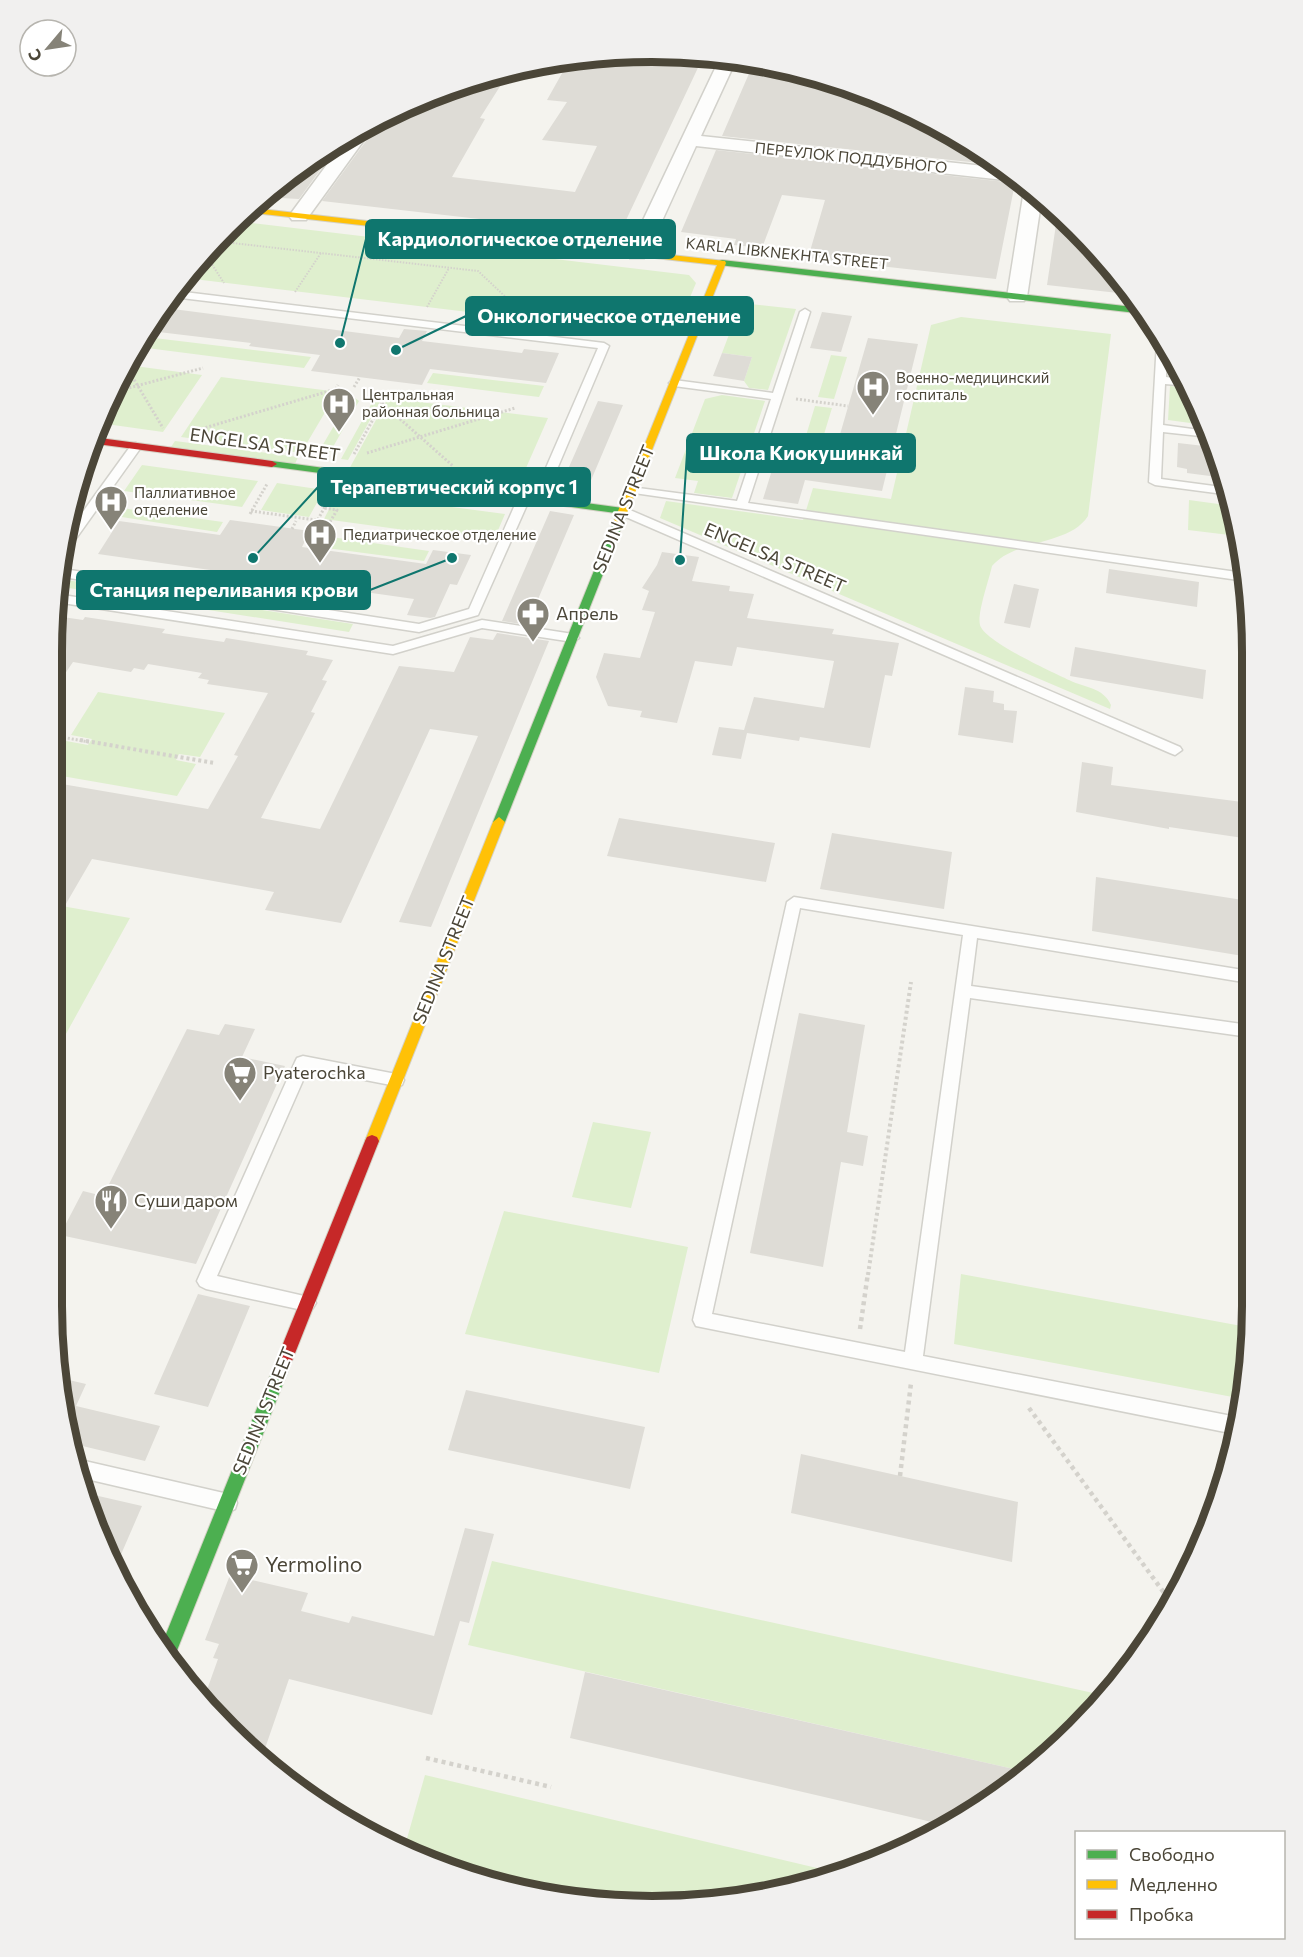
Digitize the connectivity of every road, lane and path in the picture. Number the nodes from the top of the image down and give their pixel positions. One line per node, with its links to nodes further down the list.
1 (724, 66): 2 (street)
2 (690, 140): 4 (street, ПЕРЕУЛОК ПОДДУБНОГО); 10 (street)
3 (352, 144): 7 (street)
4 (997, 173)
5 (1032, 201): 15 (street)
6 (259, 211): 7 (street, KARLA LIBKNEKHTA STREET)
7 (300, 216): 10 (street, KARLA LIBKNEKHTA STREET)
8 (226, 242): 9 (path)
9 (321, 253): 13 (path); 17 (path)
10 (637, 254): 12 (street, KARLA LIBKNEKHTA STREET)
11 (209, 260): 16 (path)
12 (722, 264): 15 (street, KARLA LIBKNEKHTA STREET); 28 (street, SEDINA STREET)
13 (449, 268): 20 (path); 21 (path)
14 (181, 295): 16 (lane)
15 (1017, 297): 18 (street, KARLA LIBKNEKHTA STREET)
16 (236, 302): 17 (lane)
17 (285, 307): 20 (lane)
18 (1132, 310)
19 (805, 312): 33 (lane)
20 (418, 323): 21 (lane)
21 (551, 339): 49 (lane)
22 (1161, 355): 26 (lane)
23 (203, 368): 30 (path)
24 (131, 374): 30 (path)
25 (360, 377): 31 (path)
26 (1160, 380): 27 (lane); 37 (lane)
27 (1176, 382)
28 (674, 383): 33 (lane); 47 (street, SEDINA STREET)
29 (338, 385): 39 (path)
30 (138, 386): 32 (path); 38 (path)
31 (354, 387)
32 (123, 390)
33 (777, 397): 35 (path); 50 (lane)
34 (382, 403): 41 (path)
35 (848, 406)
36 (515, 408): 41 (path)
37 (1158, 428): 40 (lane); 48 (lane)
38 (164, 429)
39 (192, 431)
40 (1200, 433)
41 (420, 437): 44 (path); 45 (path)
42 (100, 441): 43 (street, ENGELSA STREET)
43 (136, 446): 49 (street, ENGELSA STREET); 55 (lane)
44 (366, 453)
45 (454, 467)
46 (272, 477): 51 (path)
47 (631, 490): 50 (lane); 52 (street, SEDINA STREET)
48 (1218, 490)
49 (531, 499): 52 (street, ENGELSA STREET); 56 (lane)
50 (741, 506): 57 (lane)
51 (324, 508)
52 (623, 511): 59 (street, SEDINA STREET); 61 (lane, ENGELSA STREET)
53 (296, 521): 54 (path)
54 (292, 529)
55 (74, 533)
56 (67, 574)
57 (1236, 576)
58 (64, 599): 59 (lane)
59 (573, 638): 68 (street, SEDINA STREET)
60 (62, 737): 62 (path)
61 (1175, 750)
62 (214, 763)
63 (971, 931): 64 (lane); 66 (lane); 70 (lane)
64 (1242, 975)
65 (910, 982): 70 (path)
66 (963, 991): 67 (lane); 71 (lane)
67 (1242, 1030)
68 (396, 1080): 69 (street, SEDINA STREET); 69 (lane)
69 (308, 1303): 76 (street, SEDINA STREET)
70 (857, 1350): 71 (lane)
71 (913, 1361): 72 (lane); 75 (path)
72 (1008, 1380): 73 (lane); 77 (path)
73 (1229, 1424)
74 (85, 1469): 76 (lane)
75 (900, 1476)
76 (228, 1503): 78 (street, SEDINA STREET)
77 (1165, 1595)
78 (170, 1646)
79 (426, 1758): 80 (path)
80 (551, 1787)

